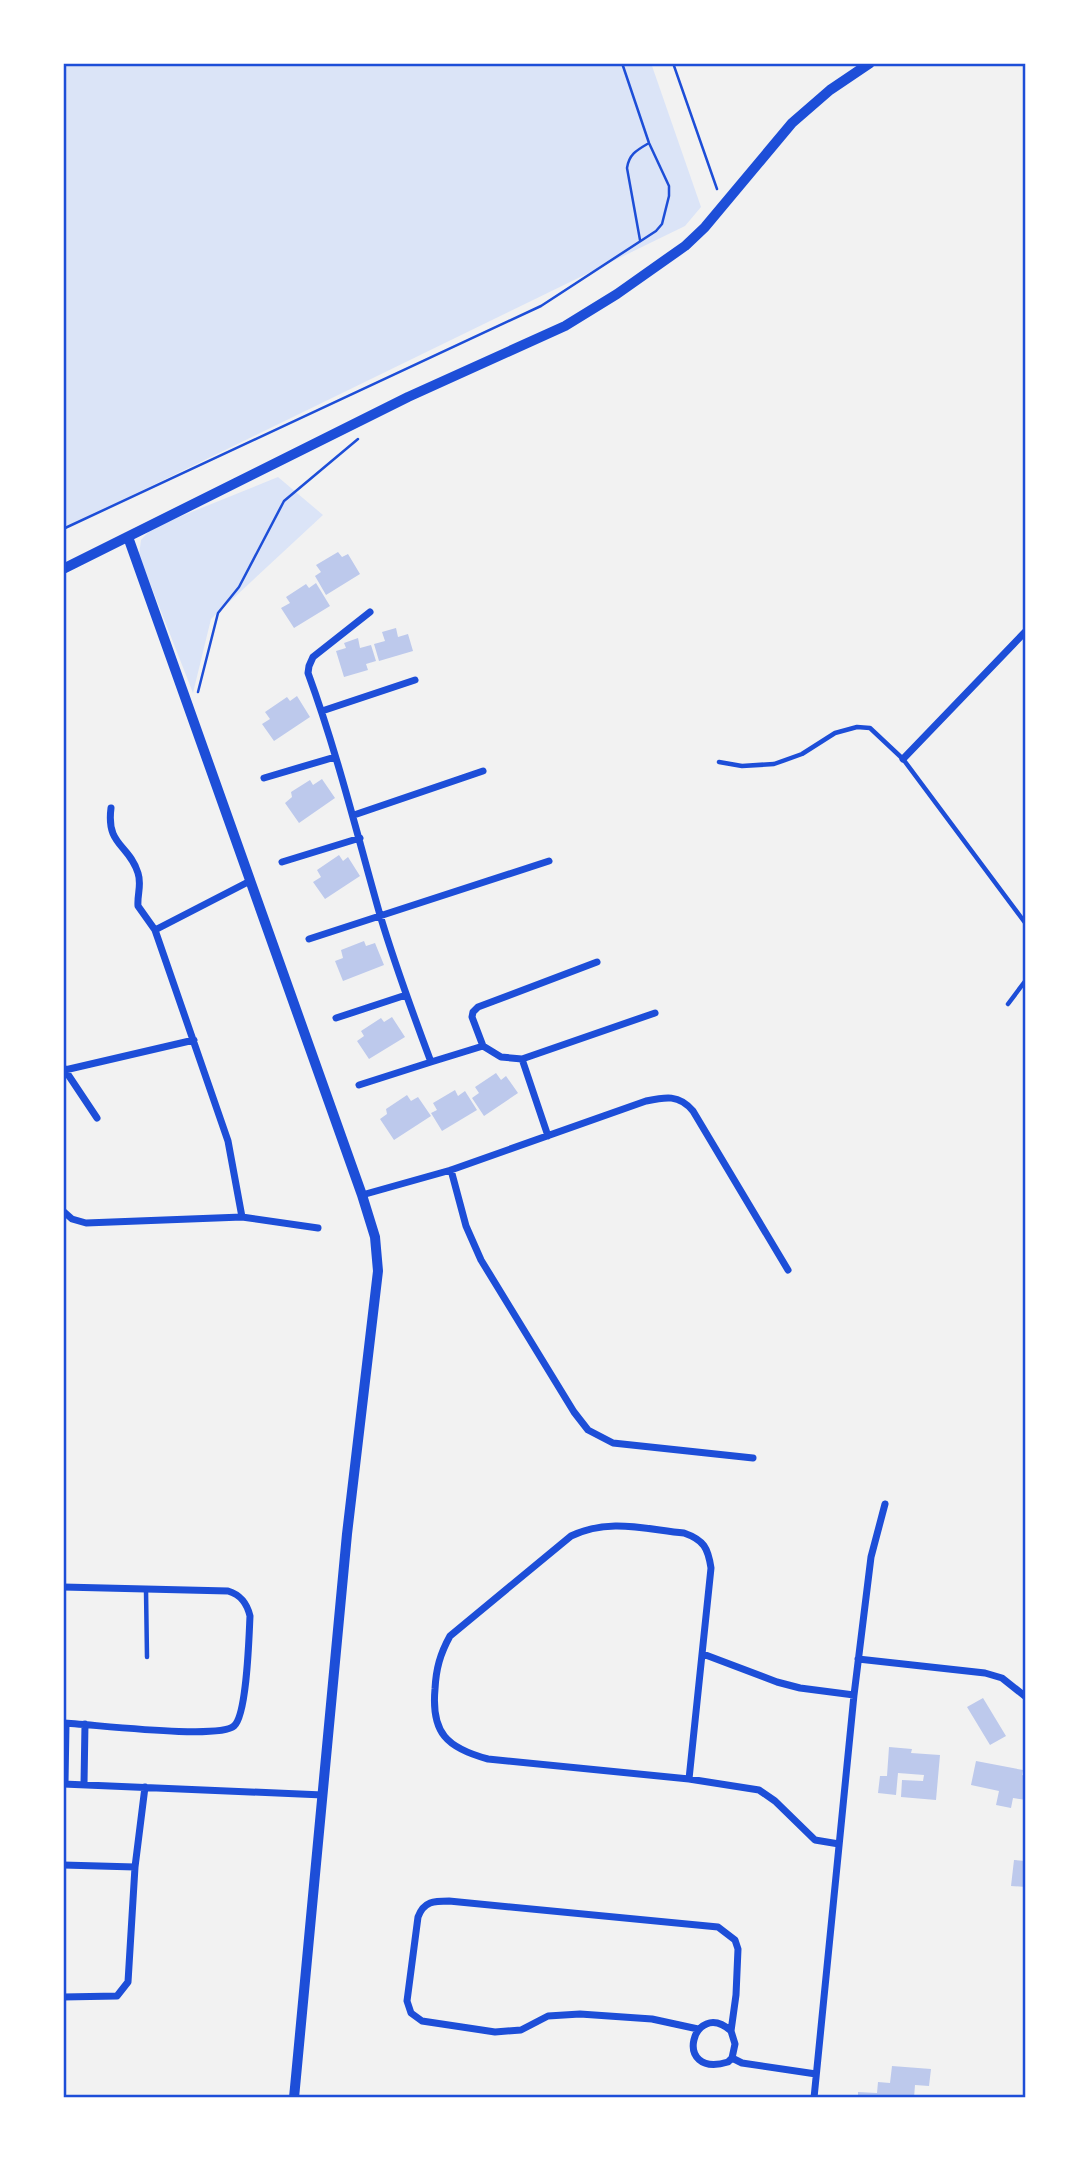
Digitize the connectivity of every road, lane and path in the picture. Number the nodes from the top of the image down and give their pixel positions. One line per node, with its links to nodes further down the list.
1 (622, 63): 4 (path)
2 (673, 63): 5 (path)
3 (870, 63): 5 (street)
4 (649, 143): 6 (path); 6 (path)
5 (723, 205): 9 (street)
6 (640, 241): 8 (path)
7 (366, 432): 15 (path)
8 (63, 529)
9 (128, 537): 10 (street); 15 (street)
10 (63, 569)
11 (370, 612): 14 (street)
12 (1026, 631): 17 (street)
13 (415, 680): 14 (street)
14 (322, 711): 16 (street)
15 (192, 715): 26 (street)
16 (335, 757): 20 (street); 22 (street)
17 (903, 758): 18 (lane); 28 (lane)
18 (719, 762)
19 (483, 771): 22 (street)
20 (264, 778)
21 (111, 808): 29 (street)
22 (354, 815): 23 (street)
23 (360, 838): 25 (street); 27 (street)
24 (550, 861): 27 (street)
25 (282, 862)
26 (250, 881): 29 (street); 46 (street)
27 (380, 916): 30 (street); 33 (street)
28 (1026, 924)
29 (155, 930): 37 (street)
30 (309, 939)
31 (597, 962): 38 (street)
32 (1026, 980): 34 (lane)
33 (406, 995): 36 (street); 40 (street)
34 (1009, 1003)
35 (655, 1013): 39 (street)
36 (336, 1018)
37 (194, 1040): 41 (street); 48 (street)
38 (483, 1046): 39 (street); 40 (street)
39 (522, 1059): 44 (street)
40 (430, 1062): 42 (street)
41 (64, 1068): 43 (street)
42 (359, 1085)
43 (96, 1118)
44 (548, 1136): 45 (street); 50 (street)
45 (451, 1170): 46 (street); 51 (street)
46 (362, 1195): 66 (street)
47 (63, 1211): 48 (street)
48 (242, 1217): 49 (street)
49 (318, 1228)
50 (788, 1270)
51 (753, 1458)
52 (885, 1504): 57 (street)
53 (63, 1587): 54 (street)
54 (146, 1589): 56 (lane); 61 (street)
55 (703, 1654): 58 (street); 62 (street); 62 (street)
56 (147, 1657)
57 (858, 1659): 58 (street); 59 (street)
58 (854, 1696): 67 (street)
59 (1026, 1697)
60 (64, 1724): 61 (street); 63 (street)
61 (85, 1724): 64 (street)
62 (689, 1779): 67 (street)
63 (64, 1784): 64 (street)
64 (84, 1784): 65 (street)
65 (145, 1787): 66 (street); 69 (street)
66 (323, 1795): 75 (street)
67 (839, 1844): 74 (street)
68 (63, 1865): 69 (street)
69 (135, 1867): 70 (street)
70 (63, 1997)
71 (698, 2029): 72 (street); 72 (street); 73 (street)
72 (731, 2031): 73 (street)
73 (732, 2058): 74 (street)
74 (816, 2074): 76 (street)
75 (294, 2098)
76 (814, 2098)

